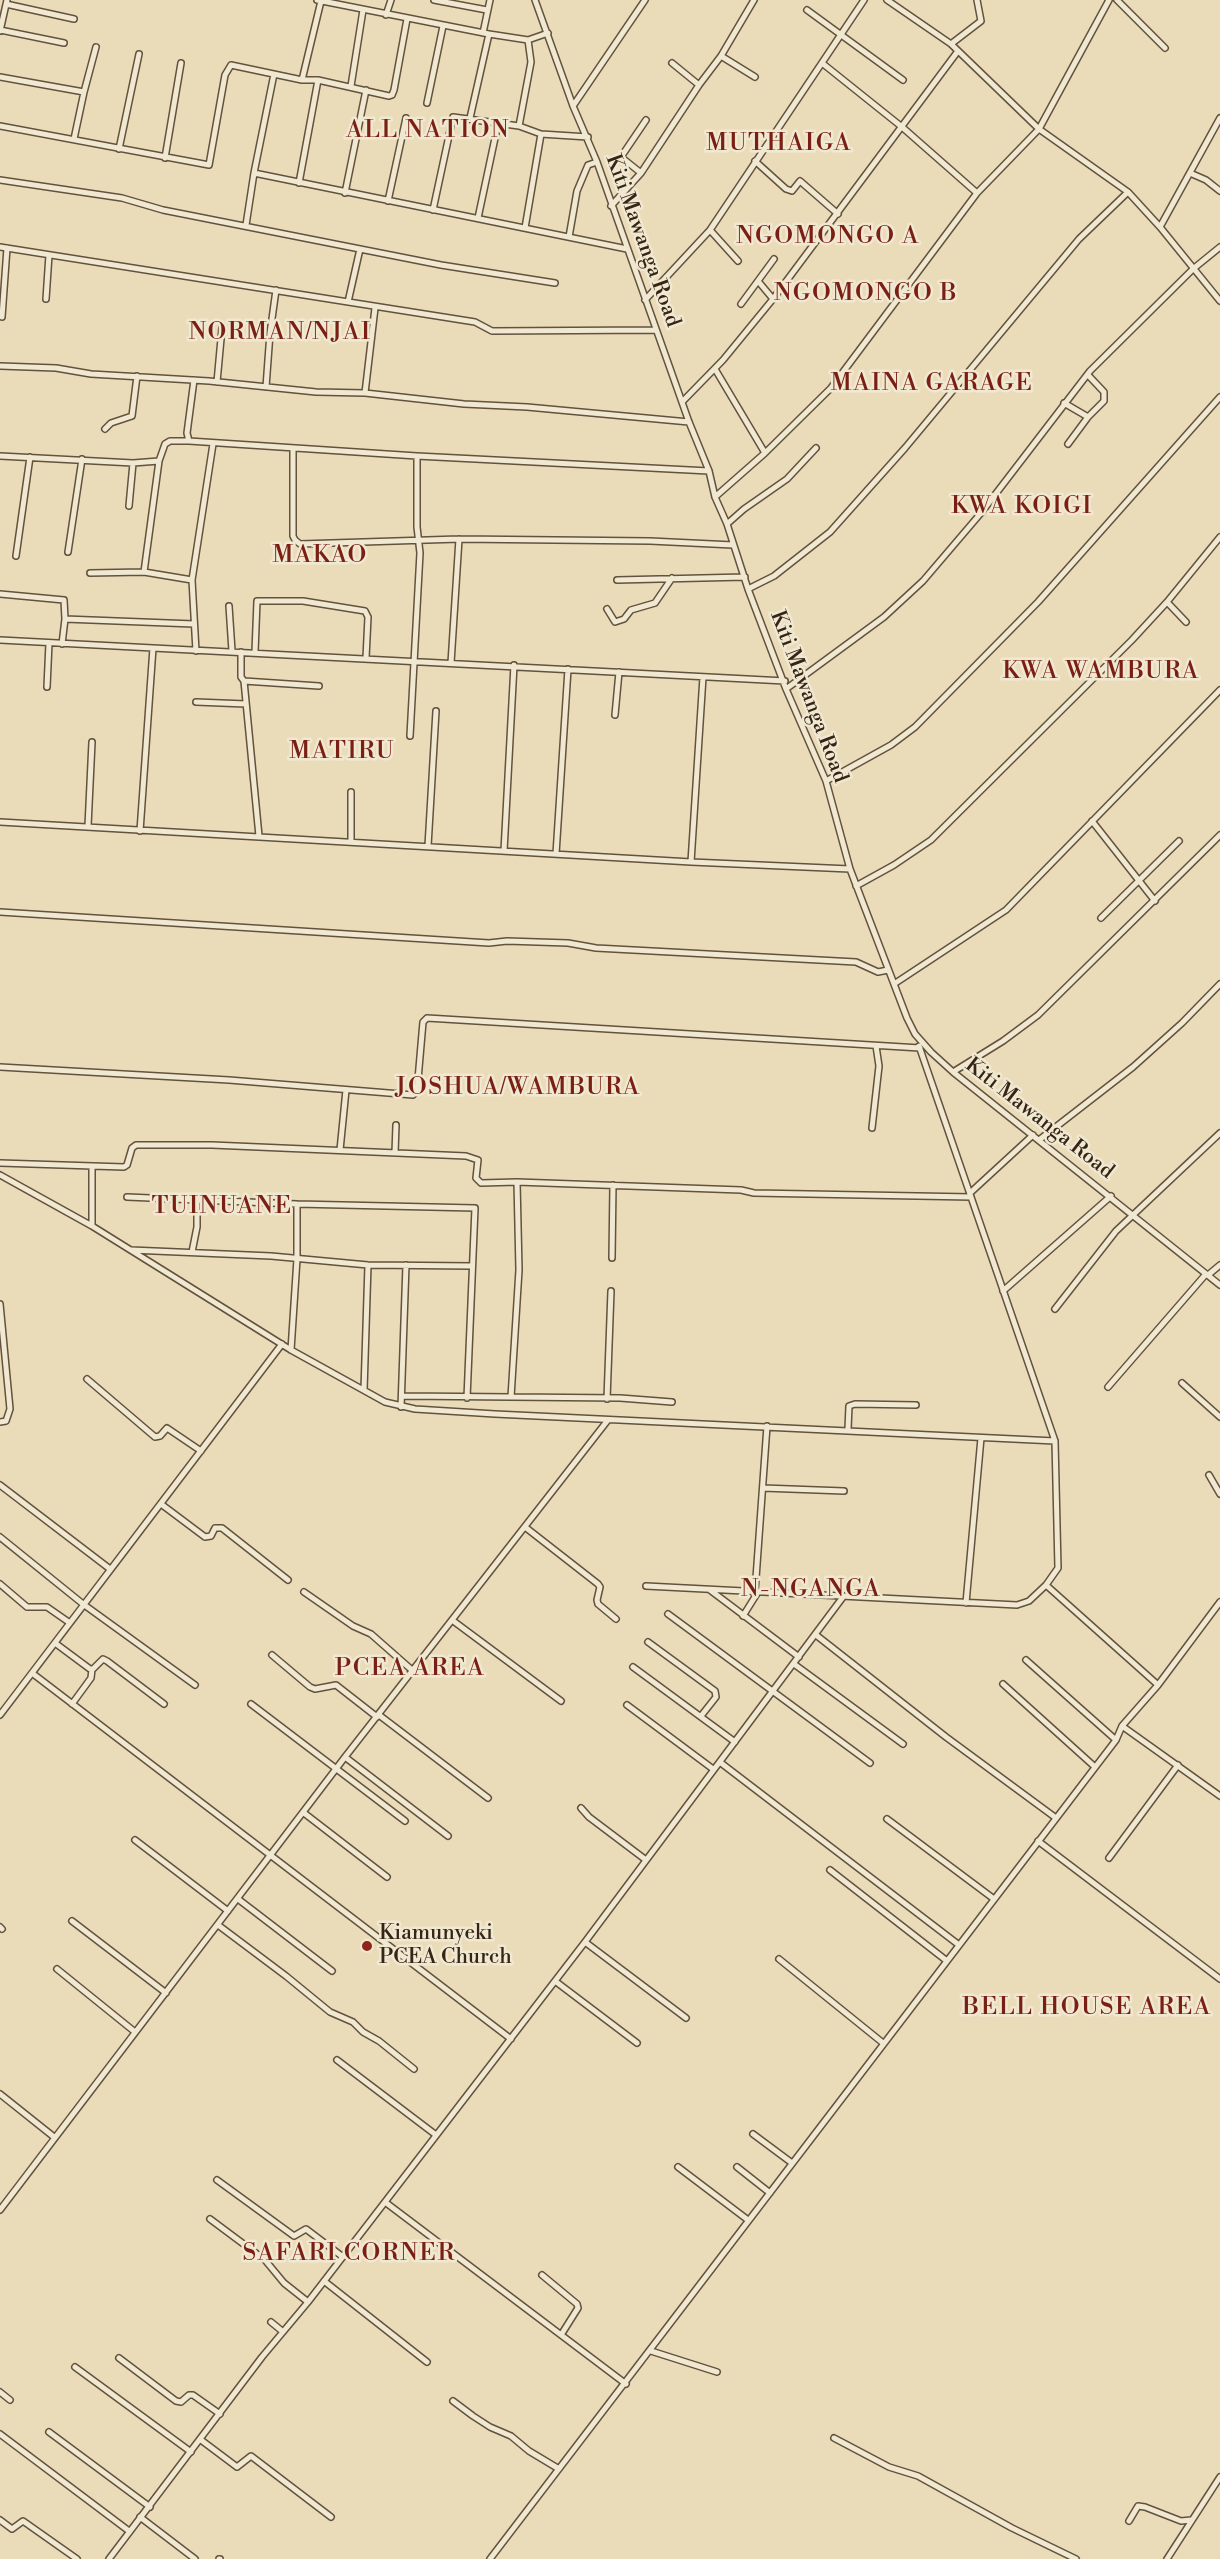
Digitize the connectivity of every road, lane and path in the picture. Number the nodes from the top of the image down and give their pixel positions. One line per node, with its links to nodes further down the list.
1 (319, 0): 14 (street); 39 (street)
2 (391, 0): 17 (street)
3 (434, 0): 15 (street)
4 (490, 0): 15 (street)
5 (535, 0): 22 (street, Kiti Mawanga Road)
6 (645, 0): 47 (street)
7 (753, 0): 32 (street)
8 (864, 0): 24 (street)
9 (887, 0): 27 (street)
10 (977, 0): 27 (street)
11 (1109, 0): 56 (street)
12 (1117, 0): 29 (street)
13 (7, 2): 18 (street); 21 (street)
14 (363, 10): 17 (street); 43 (street)
15 (487, 10): 23 (street)
16 (807, 10): 24 (street)
17 (386, 15): 19 (street)
18 (74, 19)
19 (407, 19): 20 (street); 44 (street)
20 (443, 26): 23 (street); 46 (street)
21 (0, 31): 26 (street)
22 (548, 33): 25 (street); 47 (street, Kiti Mawanga Road)
23 (486, 34): 25 (street); 49 (street)
24 (841, 36): 35 (street); 41 (street)
25 (528, 40): 54 (street)
26 (64, 43)
27 (951, 44): 30 (street)
28 (96, 47): 45 (street)
29 (1165, 48)
30 (958, 51): 55 (street); 56 (street)
31 (139, 54): 61 (street)
32 (721, 56): 38 (street); 42 (street)
33 (181, 63): 62 (street)
34 (672, 63): 42 (street)
35 (822, 63): 55 (street); 63 (street)
36 (274, 74): 39 (street); 62 (street); 65 (street)
37 (0, 77): 45 (street)
38 (755, 77)
39 (302, 80): 40 (street)
40 (318, 80): 43 (street); 69 (street)
41 (903, 80)
42 (699, 85): 66 (street)
43 (351, 86): 44 (street)
44 (366, 90): 72 (street)
45 (84, 92): 60 (street)
46 (427, 103)
47 (573, 106): 59 (street, Kiti Mawanga Road)
48 (406, 118): 74 (street)
49 (471, 118): 52 (street); 76 (street)
50 (1220, 118): 57 (street)
51 (646, 120): 66 (street)
52 (498, 124): 54 (street); 78 (street)
53 (0, 126): 60 (street)
54 (519, 126): 58 (street)
55 (902, 127): 73 (street); 77 (street)
56 (1039, 129): 71 (street); 73 (street)
57 (1217, 129): 67 (street)
58 (541, 134): 59 (street); 81 (street)
59 (588, 137): 64 (street, Kiti Mawanga Road)
60 (74, 139): 61 (street)
61 (119, 149): 62 (street)
62 (165, 158)
63 (755, 161): 77 (street); 82 (street)
64 (597, 162): 75 (street, Kiti Mawanga Road); 83 (street)
65 (254, 173): 69 (street); 79 (street)
66 (641, 173): 75 (street)
67 (1190, 173): 70 (street); 80 (street)
68 (0, 180): 79 (street)
69 (299, 183): 72 (street)
70 (1220, 191)
71 (1128, 192): 80 (street); 148 (street)
72 (345, 193): 74 (street)
73 (977, 193): 125 (street)
74 (388, 201): 76 (street)
75 (611, 206): 88 (street, Kiti Mawanga Road)
76 (433, 210): 78 (street)
77 (838, 214): 97 (street)
78 (478, 218): 81 (street)
79 (246, 225): 87 (street)
80 (1160, 227): 92 (street)
81 (525, 228): 83 (street)
82 (710, 230): 91 (street); 98 (street)
83 (569, 237): 88 (street)
84 (0, 247): 86 (street)
85 (1220, 247): 92 (street)
86 (7, 248): 89 (street); 103 (street)
87 (360, 249): 94 (street); 99 (street)
88 (627, 249): 98 (street, Kiti Mawanga Road)
89 (49, 255): 95 (street); 96 (street)
90 (774, 259): 93 (street)
91 (738, 261)
92 (1193, 269): 100 (street); 108 (street)
93 (758, 281): 97 (street); 101 (street)
94 (555, 283)
95 (276, 290): 99 (street); 112 (street)
96 (46, 299)
97 (773, 299): 107 (street)
98 (645, 300): 105 (street, Kiti Mawanga Road)
99 (348, 302): 102 (street)
100 (1220, 302)
101 (741, 304)
102 (375, 308): 105 (street); 113 (street)
103 (2, 317)
104 (222, 328): 111 (street)
105 (656, 330): 115 (street, Kiti Mawanga Road)
106 (0, 366): 109 (street)
107 (715, 369): 115 (street); 125 (street)
108 (1088, 375): 116 (street); 117 (street)
109 (137, 376): 110 (street); 119 (street)
110 (194, 380): 111 (street); 120 (street)
111 (217, 382): 112 (street)
112 (266, 387): 113 (street)
113 (365, 393): 118 (street)
114 (1220, 398): 183 (street)
115 (682, 402): 118 (street, Kiti Mawanga Road)
116 (1064, 403): 117 (street); 175 (street)
117 (1089, 417): 122 (street)
118 (689, 422): 132 (street, Kiti Mawanga Road)
119 (105, 429)
120 (189, 441): 121 (street); 130 (street)
121 (213, 444): 123 (street); 146 (street)
122 (1068, 444)
123 (293, 448): 127 (street); 138 (street)
124 (816, 448): 135 (street)
125 (765, 453): 133 (street)
126 (0, 456): 128 (street)
127 (417, 456): 132 (street); 138 (street)
128 (30, 457): 129 (street); 141 (street)
129 (82, 459): 131 (street); 140 (street)
130 (159, 461): 131 (street); 142 (street)
131 (133, 463): 134 (street)
132 (709, 471): 133 (street, Kiti Mawanga Road)
133 (715, 497): 135 (street, Kiti Mawanga Road)
134 (129, 506)
135 (727, 524): 139 (street, Kiti Mawanga Road)
136 (1220, 537): 150 (street)
137 (459, 539): 138 (street); 139 (street); 166 (street)
138 (418, 540): 165 (street)
139 (733, 545): 144 (street, Kiti Mawanga Road)
140 (68, 552)
141 (16, 556)
142 (144, 572): 143 (street); 146 (street)
143 (90, 573)
144 (745, 577): 145 (street); 148 (street, Kiti Mawanga Road)
145 (672, 578): 147 (street); 152 (street)
146 (192, 580): 155 (street)
147 (617, 580)
148 (748, 589): 172 (street, Kiti Mawanga Road)
149 (0, 594): 153 (street)
150 (1167, 602): 154 (street); 199 (street)
151 (229, 606): 161 (street)
152 (607, 609)
153 (65, 619): 155 (street); 158 (street)
154 (1186, 622)
155 (195, 624): 160 (street)
156 (0, 640): 157 (street)
157 (50, 643): 158 (street); 174 (street)
158 (62, 644): 159 (street)
159 (153, 648): 160 (street); 188 (street)
160 (196, 651): 161 (street)
161 (232, 651): 162 (street)
162 (241, 652): 163 (street); 171 (street)
163 (255, 652): 164 (street); 164 (street)
164 (366, 658): 165 (street)
165 (413, 661): 166 (street); 181 (street)
166 (451, 663): 167 (street)
167 (514, 665): 168 (street); 194 (street)
168 (568, 669): 169 (street); 195 (street)
169 (620, 672): 170 (street); 180 (street)
170 (703, 677): 172 (street); 196 (street)
171 (244, 681): 173 (street); 178 (street)
172 (785, 681): 175 (street, Kiti Mawanga Road)
173 (319, 686)
174 (47, 687)
175 (786, 689): 183 (street, Kiti Mawanga Road)
176 (1220, 690): 185 (street)
177 (196, 702): 178 (street)
178 (246, 704): 190 (street)
179 (436, 711): 193 (street)
180 (615, 715)
181 (410, 736)
182 (92, 742): 187 (street)
183 (826, 781): 197 (street, Kiti Mawanga Road)
184 (351, 792): 191 (street)
185 (1092, 821): 198 (street); 204 (street)
186 (0, 822): 187 (street)
187 (88, 826): 188 (street)
188 (140, 831): 190 (street)
189 (1220, 835): 200 (street)
190 (259, 836): 191 (street)
191 (351, 841): 193 (street)
192 (1179, 841): 198 (street)
193 (428, 846): 194 (street)
194 (504, 851): 195 (street)
195 (556, 854): 196 (street)
196 (691, 862): 197 (street)
197 (850, 868): 199 (street, Kiti Mawanga Road)
198 (1140, 881): 200 (street); 202 (street)
199 (856, 886): 203 (street, Kiti Mawanga Road)
200 (1155, 901): 210 (street)
201 (0, 912): 203 (street)
202 (1101, 918)
203 (888, 970): 204 (street, Kiti Mawanga Road)
204 (894, 984): 206 (street, Kiti Mawanga Road)
205 (1220, 984): 216 (street)
206 (915, 1034): 208 (street); 210 (street, Kiti Mawanga Road)
207 (876, 1046): 208 (street); 211 (street); 213 (street)
208 (920, 1048): 224 (street)
209 (0, 1067): 211 (street)
210 (953, 1071): 215 (street, Kiti Mawanga Road)
211 (346, 1090): 217 (street)
212 (396, 1125): 218 (street)
213 (872, 1128)
214 (1220, 1133): 229 (street)
215 (1034, 1135): 216 (street, Kiti Mawanga Road); 224 (street)
216 (1039, 1140): 225 (street, Kiti Mawanga Road)
217 (340, 1150): 218 (street); 220 (street)
218 (395, 1153): 222 (street)
219 (0, 1163): 220 (street)
220 (92, 1166): 230 (street)
221 (0, 1175): 230 (street)
222 (517, 1182): 223 (street); 252 (street)
223 (613, 1185): 224 (street); 233 (street)
224 (971, 1195): 242 (street)
225 (1111, 1196): 229 (street, Kiti Mawanga Road); 242 (street)
226 (127, 1197): 227 (street)
227 (197, 1200): 228 (street); 232 (street)
228 (297, 1204): 234 (street); 238 (street)
229 (1133, 1214): 239 (street, Kiti Mawanga Road); 244 (street)
230 (92, 1226): 231 (street)
231 (129, 1250): 232 (street); 245 (street)
232 (192, 1252): 234 (street)
233 (612, 1258)
234 (297, 1259): 235 (street); 246 (street)
235 (368, 1265): 236 (street); 250 (street)
236 (406, 1265): 238 (street); 251 (street)
237 (1220, 1265): 239 (street)
238 (472, 1266): 253 (street)
239 (1207, 1274): 240 (street, Kiti Mawanga Road); 249 (street)
240 (1220, 1285)
241 (611, 1291): 254 (street)
242 (1003, 1291): 264 (street)
243 (0, 1304): 260 (street)
244 (1055, 1309)
245 (282, 1344): 246 (street); 265 (street)
246 (291, 1350): 250 (street)
247 (87, 1379): 265 (street)
248 (1182, 1383): 258 (street)
249 (1108, 1387)
250 (364, 1390): 257 (street)
251 (403, 1396): 253 (street); 257 (street)
252 (511, 1397): 253 (street); 254 (street)
253 (467, 1398)
254 (607, 1399): 255 (street)
255 (672, 1402)
256 (916, 1405): 262 (street)
257 (401, 1407): 259 (street)
258 (1220, 1417)
259 (608, 1420): 261 (street); 272 (street)
260 (0, 1422)
261 (767, 1426): 262 (street); 268 (street)
262 (848, 1429): 263 (street)
263 (981, 1437): 264 (street); 284 (street)
264 (1055, 1441): 278 (street)
265 (201, 1451): 271 (street)
266 (1209, 1475): 270 (street)
267 (0, 1485): 274 (street)
268 (763, 1488): 269 (street); 281 (street)
269 (844, 1491)
270 (1220, 1494)
271 (161, 1504): 274 (street); 275 (street)
272 (525, 1527): 288 (street); 289 (street)
273 (0, 1537): 285 (street)
274 (110, 1569): 285 (street)
275 (288, 1580)
276 (0, 1584): 290 (street)
277 (646, 1586): 279 (street)
278 (1046, 1586): 284 (street); 304 (street)
279 (709, 1589): 281 (street); 287 (street)
280 (304, 1592): 300 (street)
281 (756, 1592): 282 (street); 287 (street)
282 (843, 1597): 284 (street); 291 (street)
283 (1220, 1602): 304 (street)
284 (966, 1603)
285 (83, 1604): 290 (street); 303 (street)
286 (668, 1614): 305 (street)
287 (743, 1616): 295 (street)
288 (616, 1619)
289 (452, 1620): 300 (street); 306 (street)
290 (70, 1623): 293 (street)
291 (816, 1635): 295 (street); 329 (street)
292 (648, 1642): 313 (street)
293 (55, 1643): 299 (street); 301 (street)
294 (272, 1655): 312 (street)
295 (799, 1657): 297 (street)
296 (1026, 1660): 315 (street)
297 (794, 1664): 305 (street); 317 (street)
298 (633, 1666): 313 (street)
299 (92, 1669): 307 (street); 308 (street)
300 (413, 1671): 312 (street)
301 (32, 1673): 307 (street); 311 (street)
302 (1003, 1684): 322 (street)
303 (195, 1685)
304 (1158, 1685): 314 (street)
305 (773, 1691): 316 (street); 320 (street)
306 (561, 1701)
307 (72, 1704): 335 (street)
308 (164, 1704)
309 (251, 1704): 324 (street)
310 (627, 1705): 323 (street)
311 (0, 1715)
312 (378, 1716): 318 (street); 326 (street)
313 (701, 1716): 316 (street)
314 (1122, 1726): 315 (street); 321 (street)
315 (1116, 1740): 322 (street)
316 (735, 1742): 319 (street)
317 (903, 1744)
318 (345, 1757): 324 (street); 332 (street)
319 (721, 1762): 323 (street); 346 (street)
320 (870, 1763)
321 (1178, 1765): 325 (street); 336 (street)
322 (1095, 1767): 329 (street)
323 (713, 1769): 337 (street)
324 (337, 1770): 328 (street); 331 (street)
325 (1220, 1796)
326 (488, 1798)
327 (580, 1808): 337 (street)
328 (304, 1813): 335 (street); 339 (street)
329 (1056, 1818): 334 (street)
330 (887, 1819): 341 (street)
331 (405, 1821)
332 (448, 1836)
333 (135, 1840): 342 (street)
334 (1038, 1841): 341 (street); 351 (street)
335 (271, 1856): 340 (street); 356 (street)
336 (1109, 1858)
337 (646, 1860): 345 (street)
338 (830, 1870): 348 (street)
339 (387, 1877)
340 (238, 1899): 342 (street); 350 (street)
341 (994, 1899): 346 (street)
342 (228, 1911): 344 (street)
343 (72, 1920): 353 (street)
344 (218, 1925): 353 (street); 360 (street)
345 (585, 1942): 352 (street); 354 (street)
346 (959, 1945): 348 (street)
347 (779, 1959): 358 (street)
348 (947, 1961): 358 (street)
349 (57, 1970): 355 (street)
350 (332, 1971)
351 (1220, 1979)
352 (555, 1981): 356 (street); 357 (street)
353 (166, 1993): 355 (street)
354 (686, 2018)
355 (135, 2032): 364 (street)
356 (511, 2039): 363 (street)
357 (637, 2043)
358 (883, 2043): 365 (street)
359 (337, 2060): 363 (street)
360 (414, 2069)
361 (0, 2094): 364 (street)
362 (753, 2134): 365 (street)
363 (436, 2135): 370 (street)
364 (54, 2137): 371 (street)
365 (792, 2163): 369 (street)
366 (678, 2167): 373 (street)
367 (737, 2167): 369 (street)
368 (217, 2180): 374 (street)
369 (770, 2193): 373 (street)
370 (385, 2202): 374 (street); 380 (street)
371 (0, 2210)
372 (210, 2219): 377 (street)
373 (748, 2220): 381 (street)
374 (343, 2257): 376 (street)
375 (542, 2275): 380 (street)
376 (324, 2281): 377 (street); 383 (street)
377 (308, 2302): 379 (street)
378 (271, 2322): 379 (street)
379 (282, 2331): 390 (street)
380 (561, 2335): 386 (street)
381 (651, 2351): 385 (street); 386 (street)
382 (119, 2358): 390 (street)
383 (427, 2362)
384 (75, 2367): 395 (street)
385 (717, 2372)
386 (626, 2384): 396 (street)
387 (0, 2392): 388 (street)
388 (10, 2400)
389 (453, 2401): 396 (street)
390 (219, 2414): 394 (street)
391 (49, 2432): 398 (street)
392 (0, 2434): 404 (street)
393 (834, 2438): 409 (street)
394 (201, 2440): 395 (street); 400 (street)
395 (190, 2452): 398 (street)
396 (560, 2469): 408 (street)
397 (1220, 2477): 401 (street)
398 (150, 2506): 399 (street)
399 (140, 2517): 404 (street); 407 (street)
400 (331, 2517)
401 (1192, 2519): 403 (street); 410 (street)
402 (0, 2520): 406 (street)
403 (1129, 2521)
404 (129, 2531): 405 (street)
405 (111, 2558)
406 (76, 2559)
407 (195, 2559)
408 (490, 2559)
409 (1076, 2559)
410 (1167, 2559)

